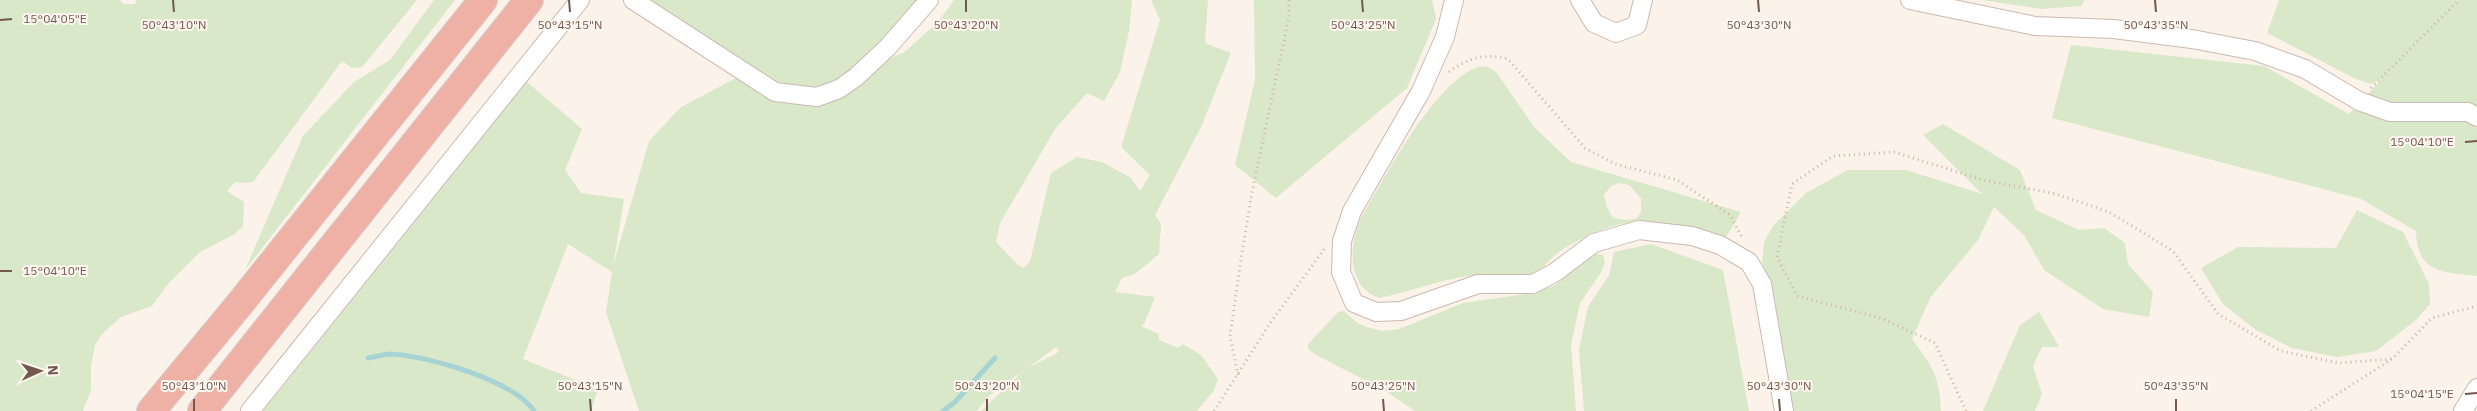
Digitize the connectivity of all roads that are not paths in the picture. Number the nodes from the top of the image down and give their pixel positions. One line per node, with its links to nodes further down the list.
1 (483, 0): 13 (highway)
2 (529, 0): 14 (highway)
3 (580, 0): 15 (street)
4 (633, 0): 5 (street)
5 (929, 0)
6 (1454, 0): 16 (street)
7 (1580, 0): 8 (street)
8 (1643, 0)
9 (1910, 0): 10 (street)
10 (1962, 5): 11 (street)
11 (2477, 117)
12 (2477, 388): 17 (street)
13 (151, 411)
14 (202, 411)
15 (250, 411)
16 (1784, 411)
17 (2463, 411)

